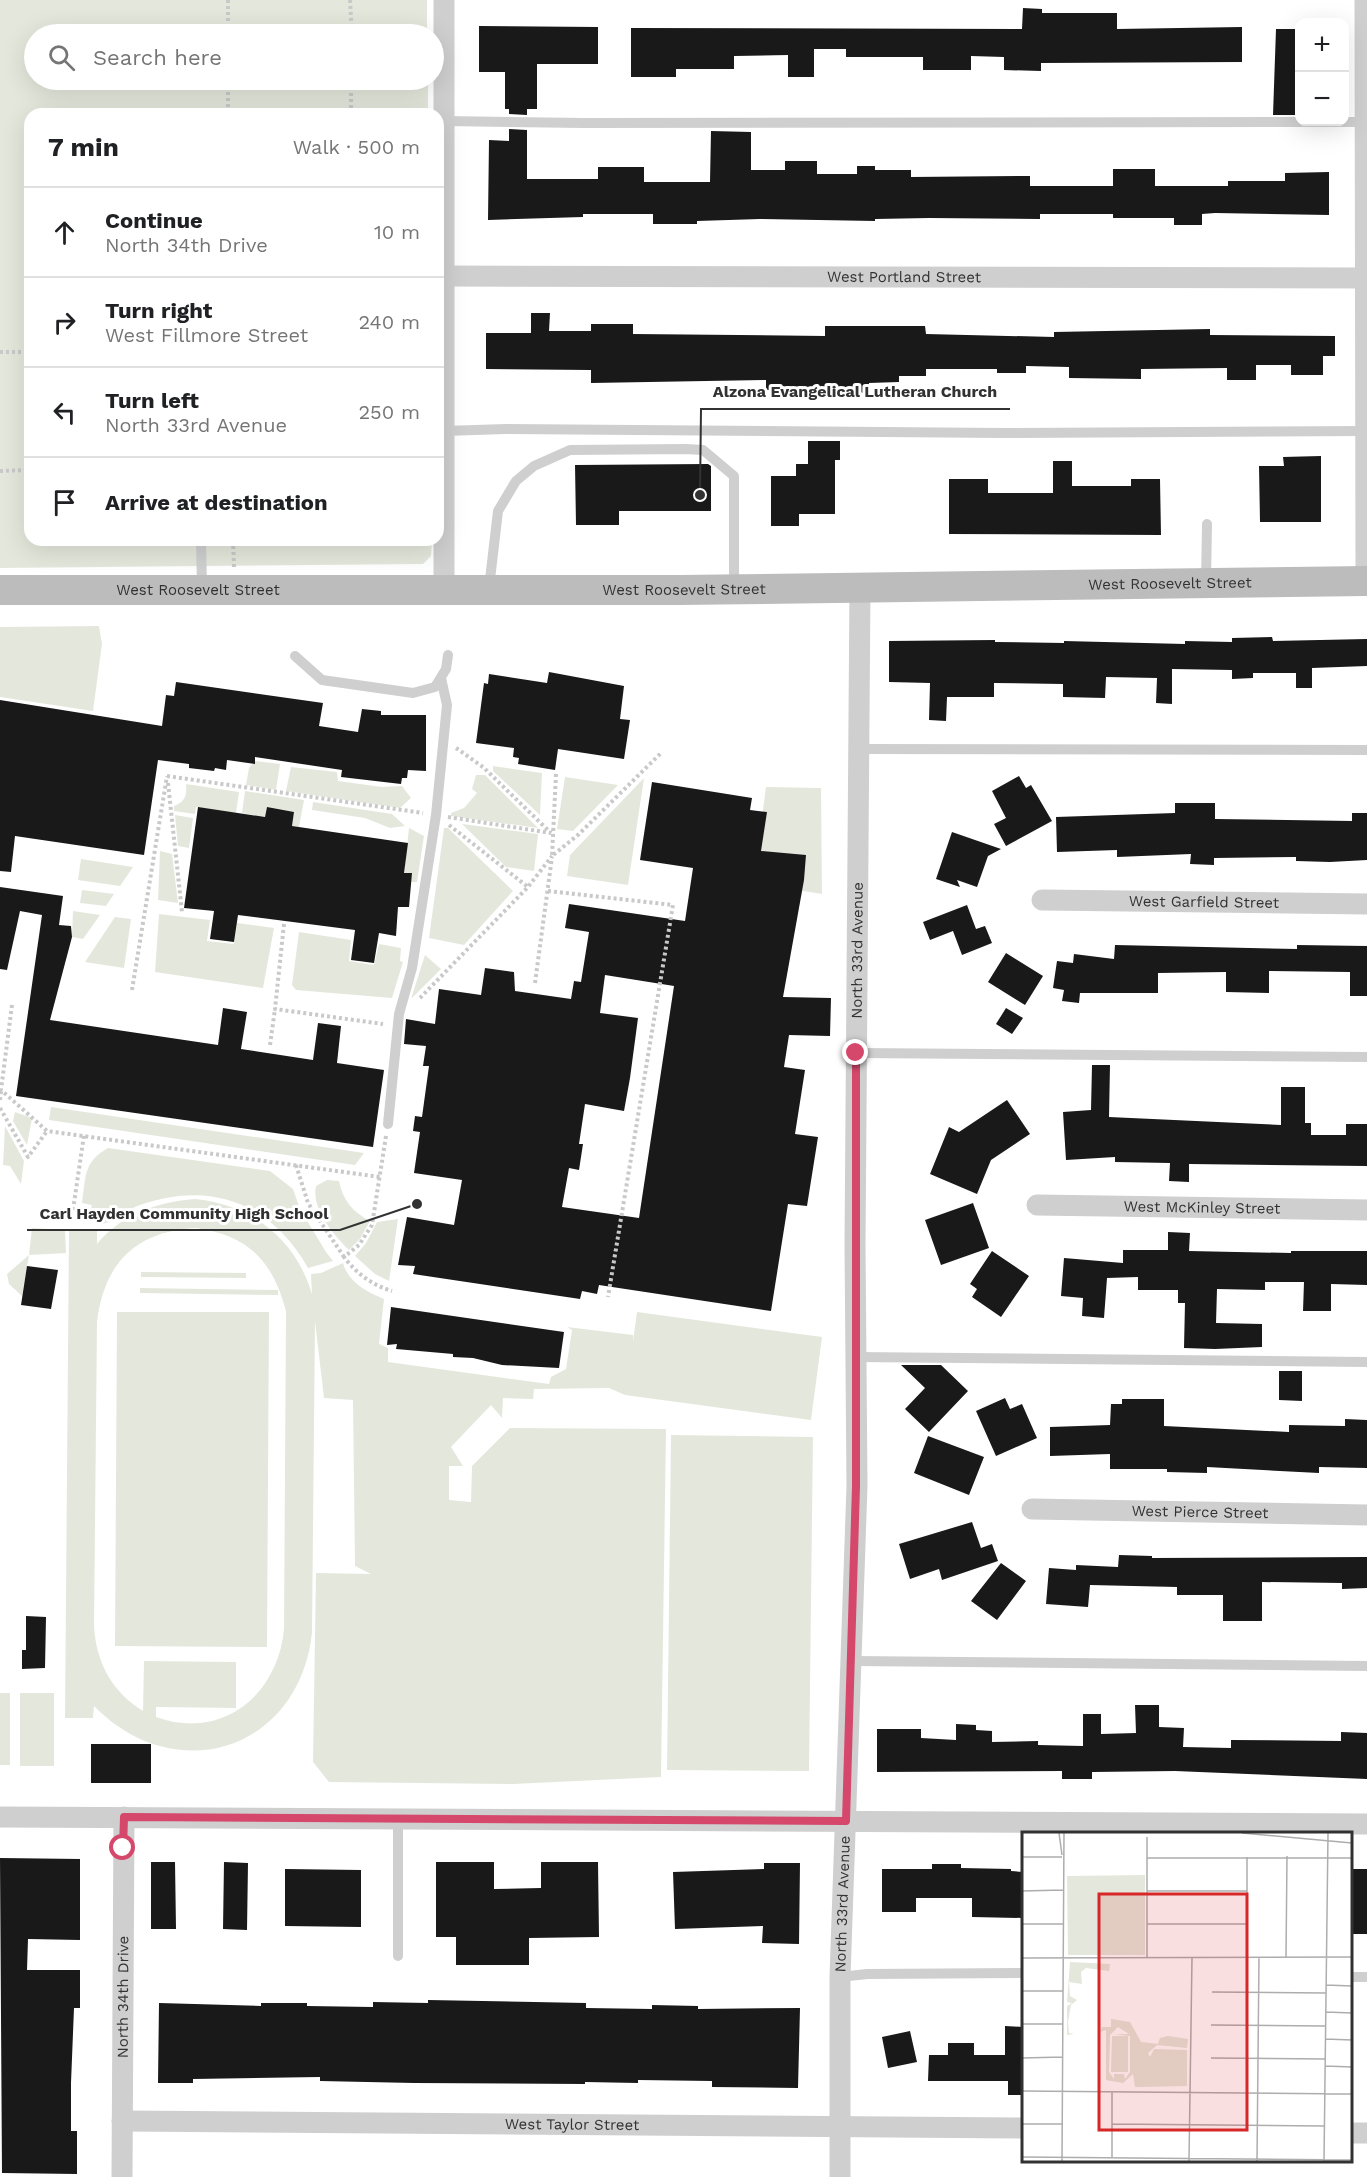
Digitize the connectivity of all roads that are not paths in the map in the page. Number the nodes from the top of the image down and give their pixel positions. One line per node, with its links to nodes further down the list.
1 (444, 0): 3 (street)
2 (1365, 0): 4 (street)
3 (444, 121): 4 (lane); 5 (street)
4 (1365, 122): 6 (street)
5 (444, 276): 6 (street, West Portland Street); 7 (street)
6 (1365, 278): 8 (street)
7 (444, 431): 8 (lane); 17 (street)
8 (1365, 431): 11 (street)
9 (1207, 524): 12 (lane)
10 (201, 546): 16 (lane)
11 (1366, 581): 12 (street, West Roosevelt Street)
12 (1206, 582): 13 (street, West Roosevelt Street)
13 (860, 586): 14 (street, West Roosevelt Street); 22 (street, North 33rd Avenue)
14 (734, 588): 18 (street, West Roosevelt Street); 18 (lane)
15 (0, 590): 16 (street, West Roosevelt Street)
16 (202, 590): 17 (street, West Roosevelt Street)
17 (444, 590): 18 (street, West Roosevelt Street)
18 (489, 590)
19 (448, 654): 21 (lane)
20 (296, 656): 21 (lane)
21 (441, 678): 28 (lane)
22 (859, 749): 23 (lane); 26 (street, North 33rd Avenue)
23 (1367, 750)
24 (1042, 900): 25 (street, West Garfield Street)
25 (1367, 904)
26 (856, 1053): 27 (lane); 31 (street, North 33rd Avenue)
27 (1367, 1056)
28 (388, 1124)
29 (1037, 1206): 30 (street, West McKinley Street)
30 (1367, 1210)
31 (855, 1357): 32 (lane); 35 (street, North 33rd Avenue)
32 (1367, 1362)
33 (1032, 1509): 34 (street, West Pierce Street)
34 (1367, 1515)
35 (851, 1661): 36 (lane); 40 (street, North 33rd Avenue)
36 (1367, 1666)
37 (0, 1817): 38 (street)
38 (124, 1817): 39 (street); 45 (street, North 34th Drive)
39 (398, 1819): 40 (street); 42 (lane)
40 (846, 1821): 41 (street); 44 (street, North 33rd Avenue)
41 (1367, 1824)
42 (398, 1956)
43 (1022, 1973): 44 (lane)
44 (840, 1977): 46 (street, North 33rd Avenue)
45 (122, 2121): 46 (street, West Taylor Street); 48 (street, North 34th Drive)
46 (841, 2126): 47 (street, West Taylor Street); 49 (street, North 33rd Avenue)
47 (1022, 2128)
48 (122, 2177)
49 (840, 2177)

